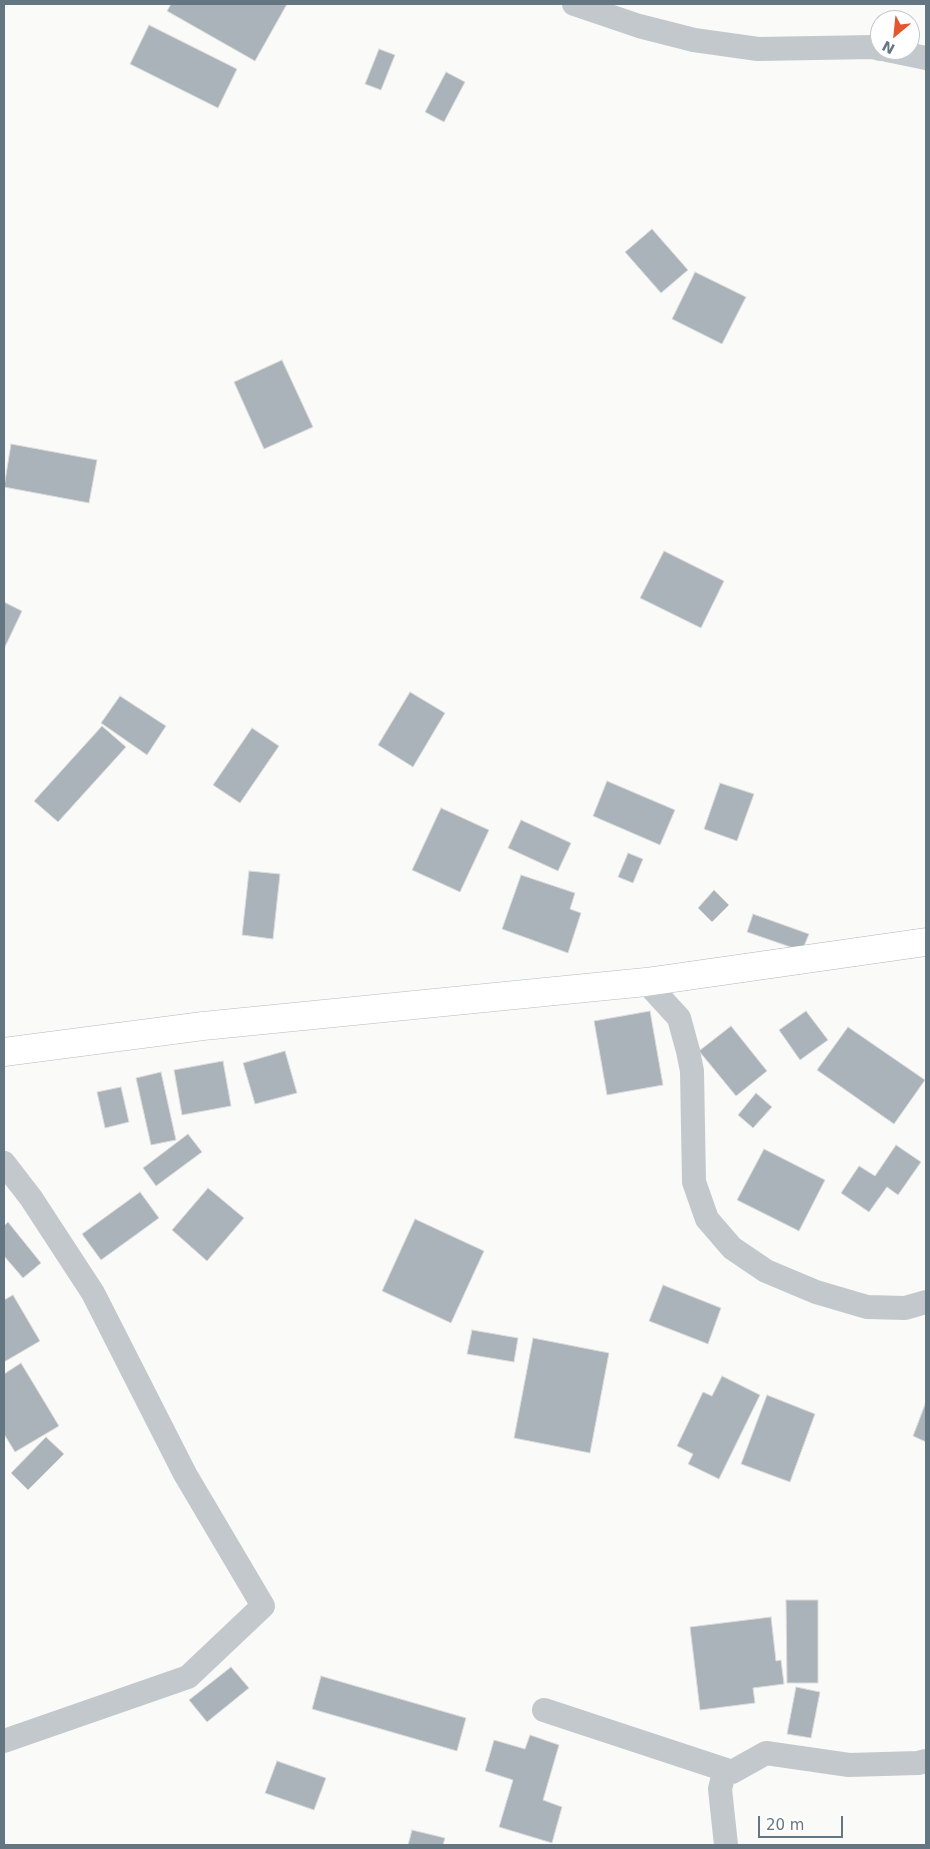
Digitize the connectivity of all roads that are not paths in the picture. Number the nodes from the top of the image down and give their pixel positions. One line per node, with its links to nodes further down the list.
1 (574, 4): 2 (street)
2 (870, 47)
3 (926, 942): 4 (main road)
4 (646, 982): 5 (main road); 7 (street)
5 (4, 1052)
6 (4, 1163): 9 (street)
7 (926, 1302)
8 (544, 1710): 11 (street)
9 (4, 1741)
10 (926, 1762): 11 (street)
11 (732, 1772): 12 (street)
12 (726, 1845)

